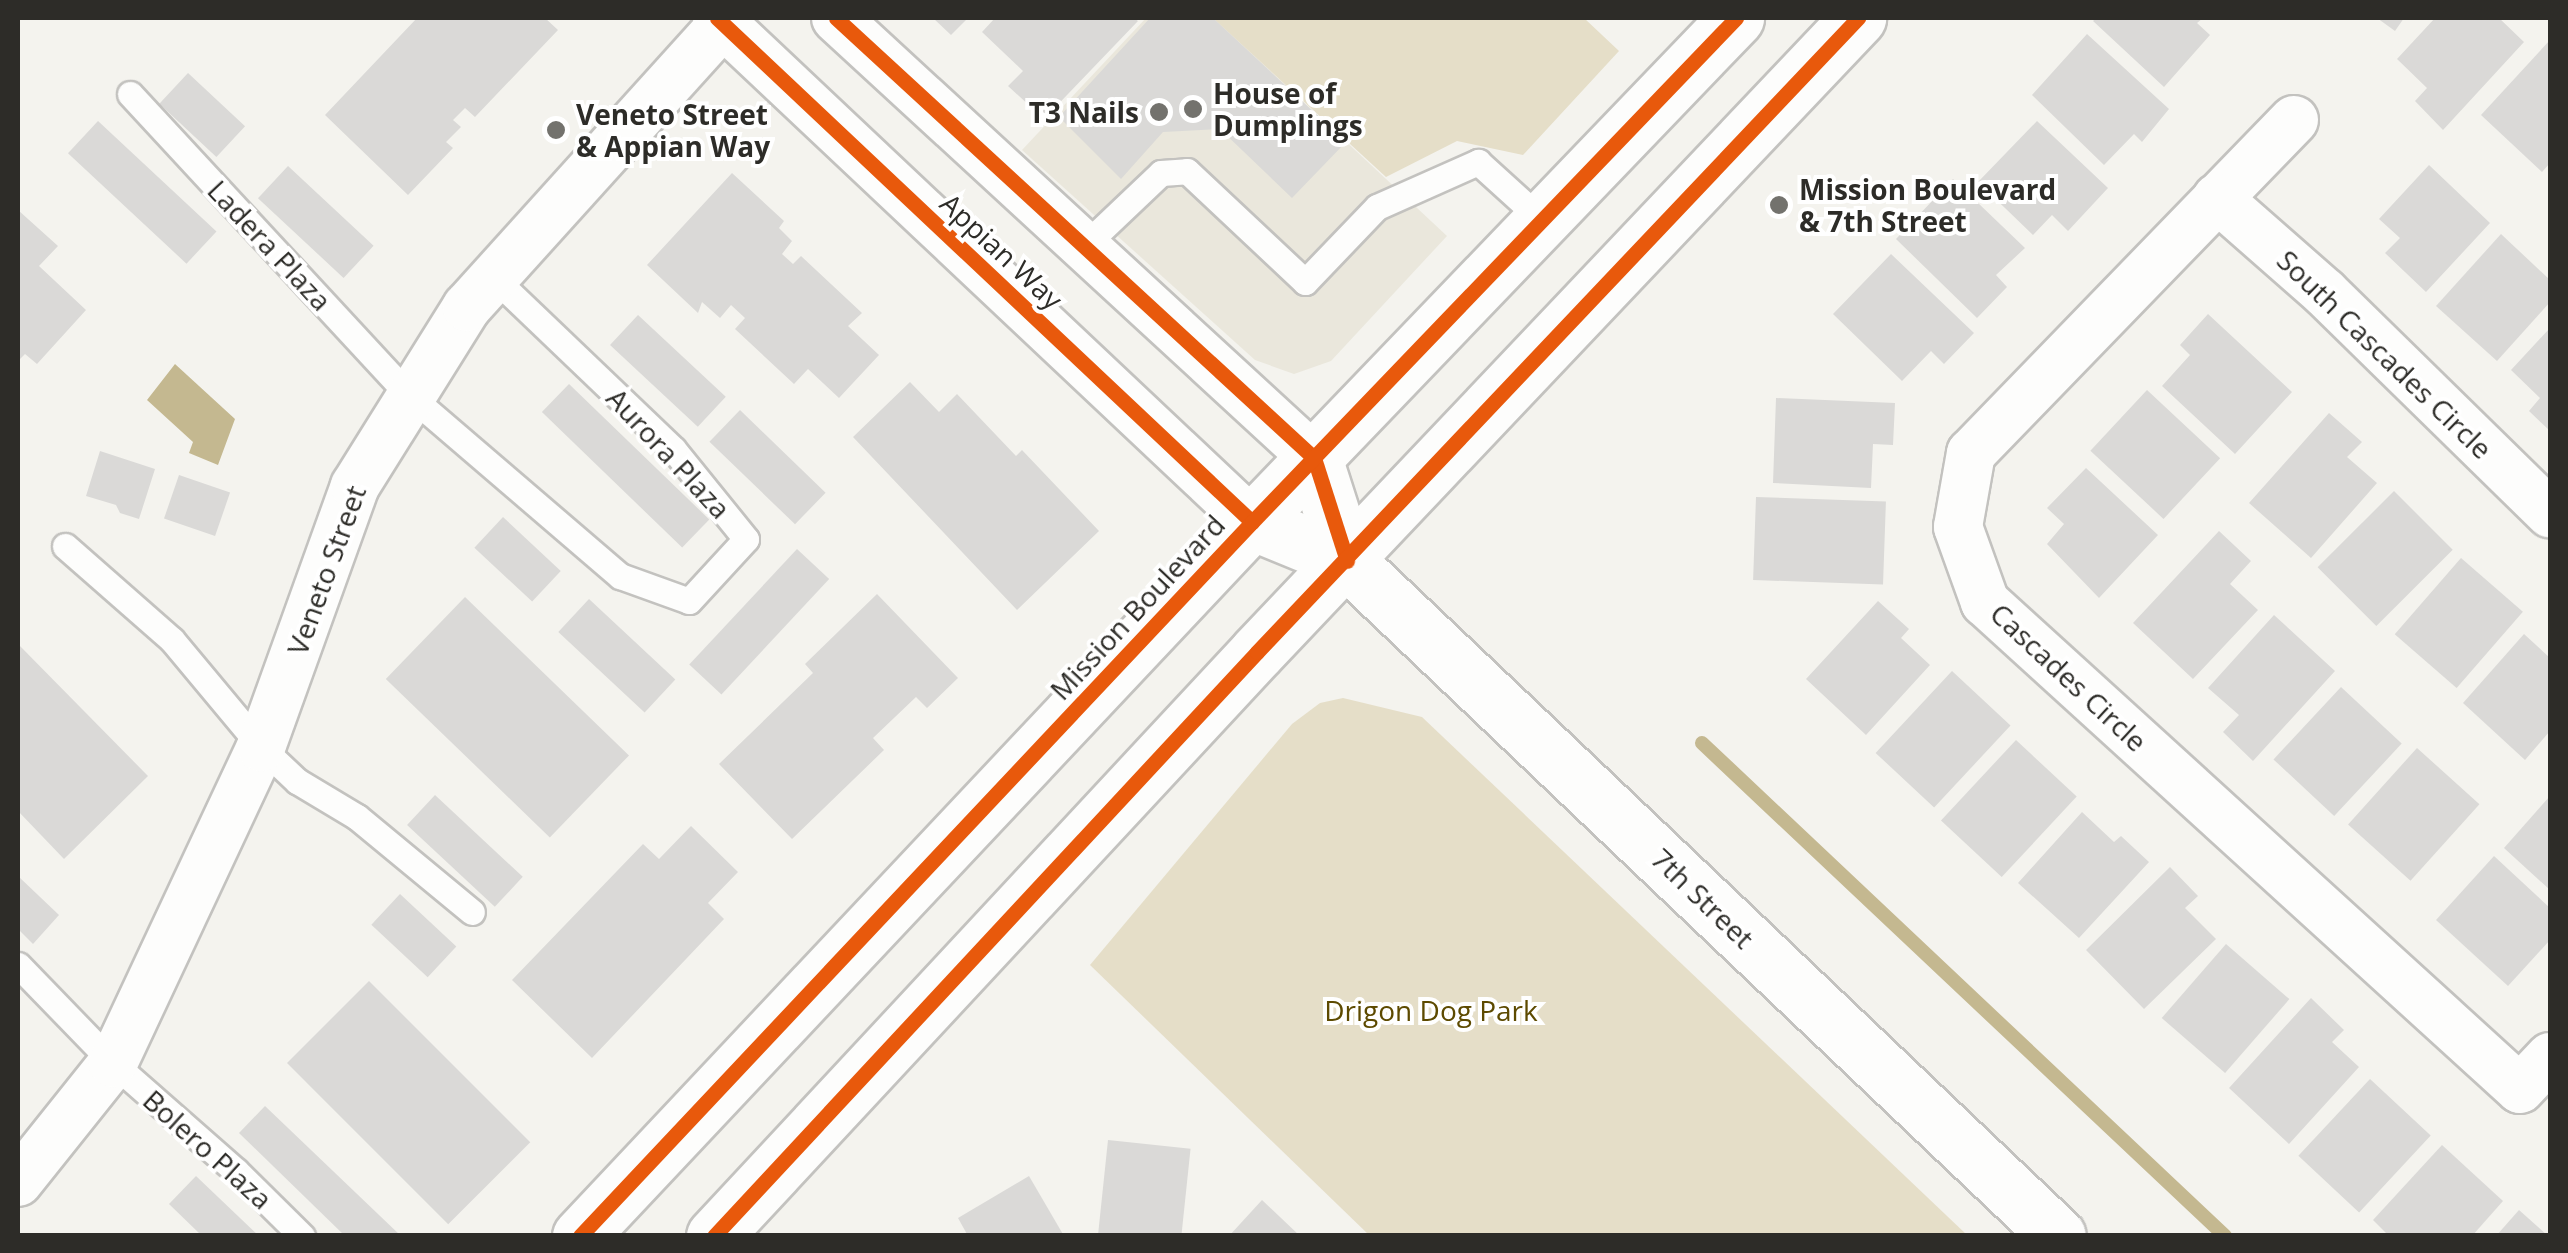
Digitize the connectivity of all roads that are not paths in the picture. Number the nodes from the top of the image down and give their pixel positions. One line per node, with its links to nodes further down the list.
1 (836, 18): 9 (street)
2 (1736, 18): 8 (main road, Mission Boulevard)
3 (1858, 18): 16 (main road)
4 (722, 19): 10 (street, Veneto Street); 14 (street, Appian Way)
5 (130, 94): 11 (lane, Ladera Plaza)
6 (2294, 120): 7 (street, Cascades Circle)
7 (2217, 198): 13 (street, South Cascades Circle); 21 (street, Cascades Circle)
8 (1542, 220): 9 (lane); 12 (main road, Mission Boulevard)
9 (1084, 246): 12 (street)
10 (493, 277): 11 (street, Veneto Street); 11 (lane, Aurora Plaza)
11 (410, 396): 17 (street, Veneto Street)
12 (1314, 458): 14 (main road, Mission Boulevard); 16 (main road, 7th Street)
13 (2550, 513)
14 (1252, 522): 16 (main road, 7th Street); 24 (main road, Mission Boulevard)
15 (65, 546): 17 (lane)
16 (1346, 562): 25 (main road); 26 (main road, 7th Street)
17 (261, 747): 18 (lane); 20 (street, Veneto Street)
18 (472, 912)
19 (18, 965): 20 (lane, Bolero Plaza)
20 (113, 1063): 22 (street, Veneto Street); 23 (lane, Bolero Plaza)
21 (2536, 1073)
22 (22, 1166)
23 (302, 1236)
24 (580, 1236)
25 (714, 1236)
26 (2058, 1236)

